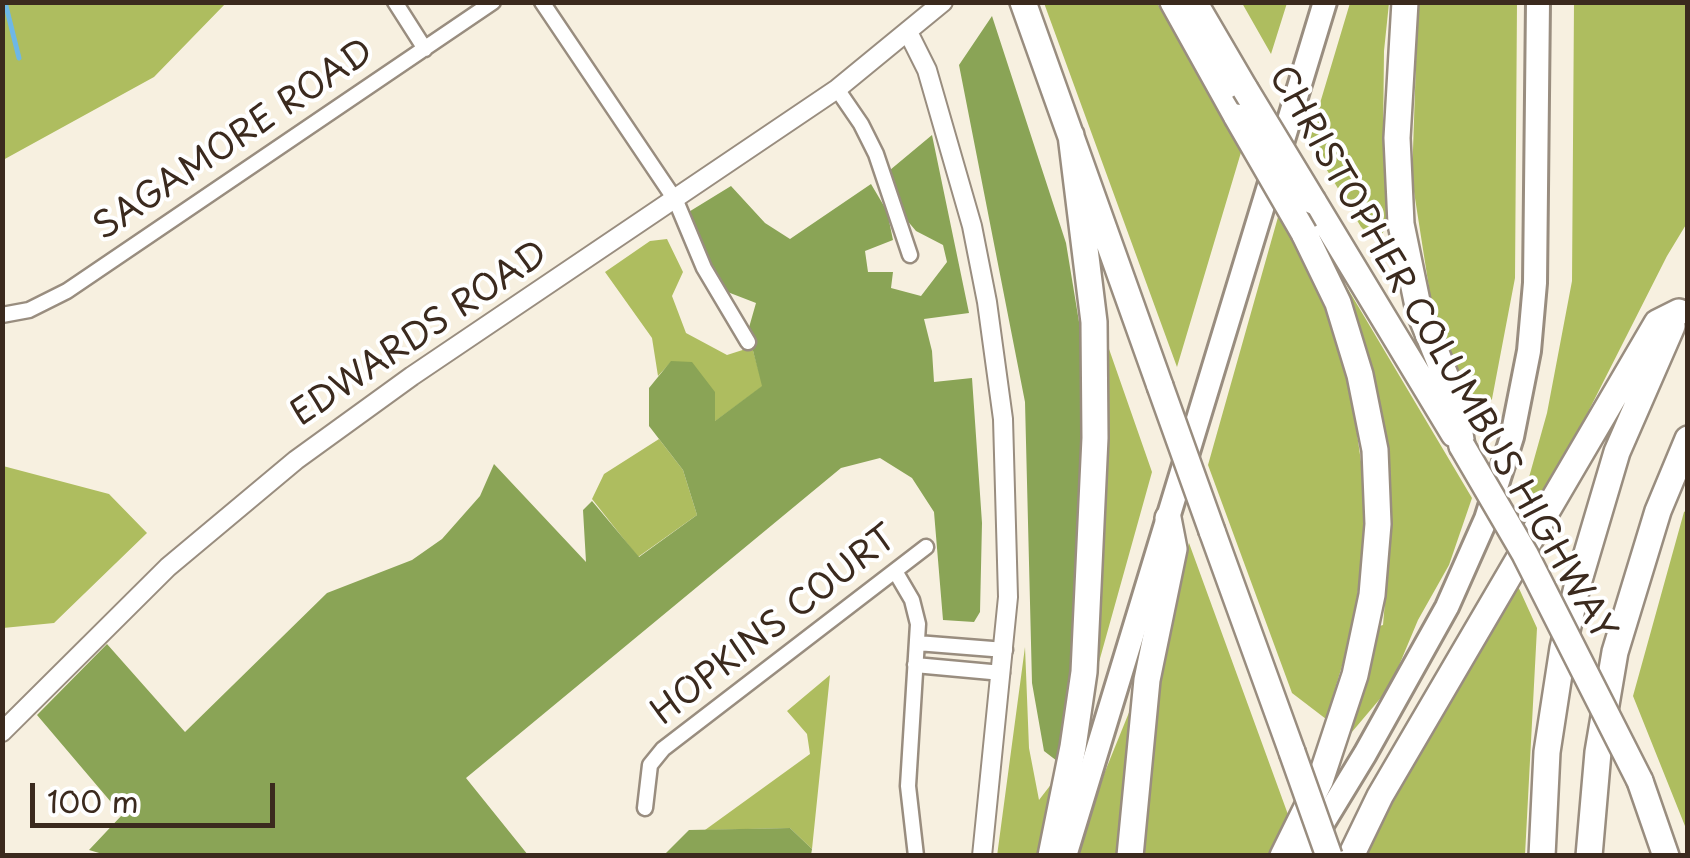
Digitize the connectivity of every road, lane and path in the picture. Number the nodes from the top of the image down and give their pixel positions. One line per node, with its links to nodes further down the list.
1 (395, 2): 12 (street)
2 (493, 2): 12 (street, SAGAMORE ROAD)
3 (542, 2): 15 (street)
4 (944, 2): 11 (street, EDWARDS ROAD)
5 (1024, 2): 14 (highway)
6 (1173, 2): 36 (highway, bridge)
7 (1194, 2): 21 (highway, CHRISTOPHER COLUMBUS HIGHWAY, bridge)
8 (1325, 2): 22 (highway)
9 (1404, 2): 21 (highway)
10 (1538, 2): 37 (highway)
11 (908, 32): 13 (street, EDWARDS ROAD); 26 (street)
12 (425, 49): 18 (street, SAGAMORE ROAD)
13 (837, 89): 15 (street, EDWARDS ROAD); 16 (street)
14 (1071, 135): 33 (highway); 38 (highway, bridge)
15 (676, 200): 19 (street); 29 (street, EDWARDS ROAD)
16 (910, 255)
17 (1683, 305): 39 (highway); 40 (highway)
18 (2, 315)
19 (748, 342)
20 (1688, 439): 41 (highway)
21 (1462, 446): 42 (highway, CHRISTOPHER COLUMBUS HIGHWAY, bridge)
22 (1168, 518): 34 (highway); 35 (highway)
23 (926, 547): 24 (street, HOPKINS COURT)
24 (895, 571): 25 (street); 30 (street, HOPKINS COURT)
25 (917, 643): 26 (street); 27 (street)
26 (1005, 650): 28 (street)
27 (914, 665): 28 (street); 31 (street)
28 (1002, 672): 32 (street)
29 (2, 732)
30 (645, 808)
31 (916, 856)
32 (982, 856)
33 (1051, 856)
34 (1065, 856)
35 (1130, 856)
36 (1283, 856)
37 (1303, 856)
38 (1329, 856)
39 (1351, 856)
40 (1542, 856)
41 (1589, 856)
42 (1666, 856)

